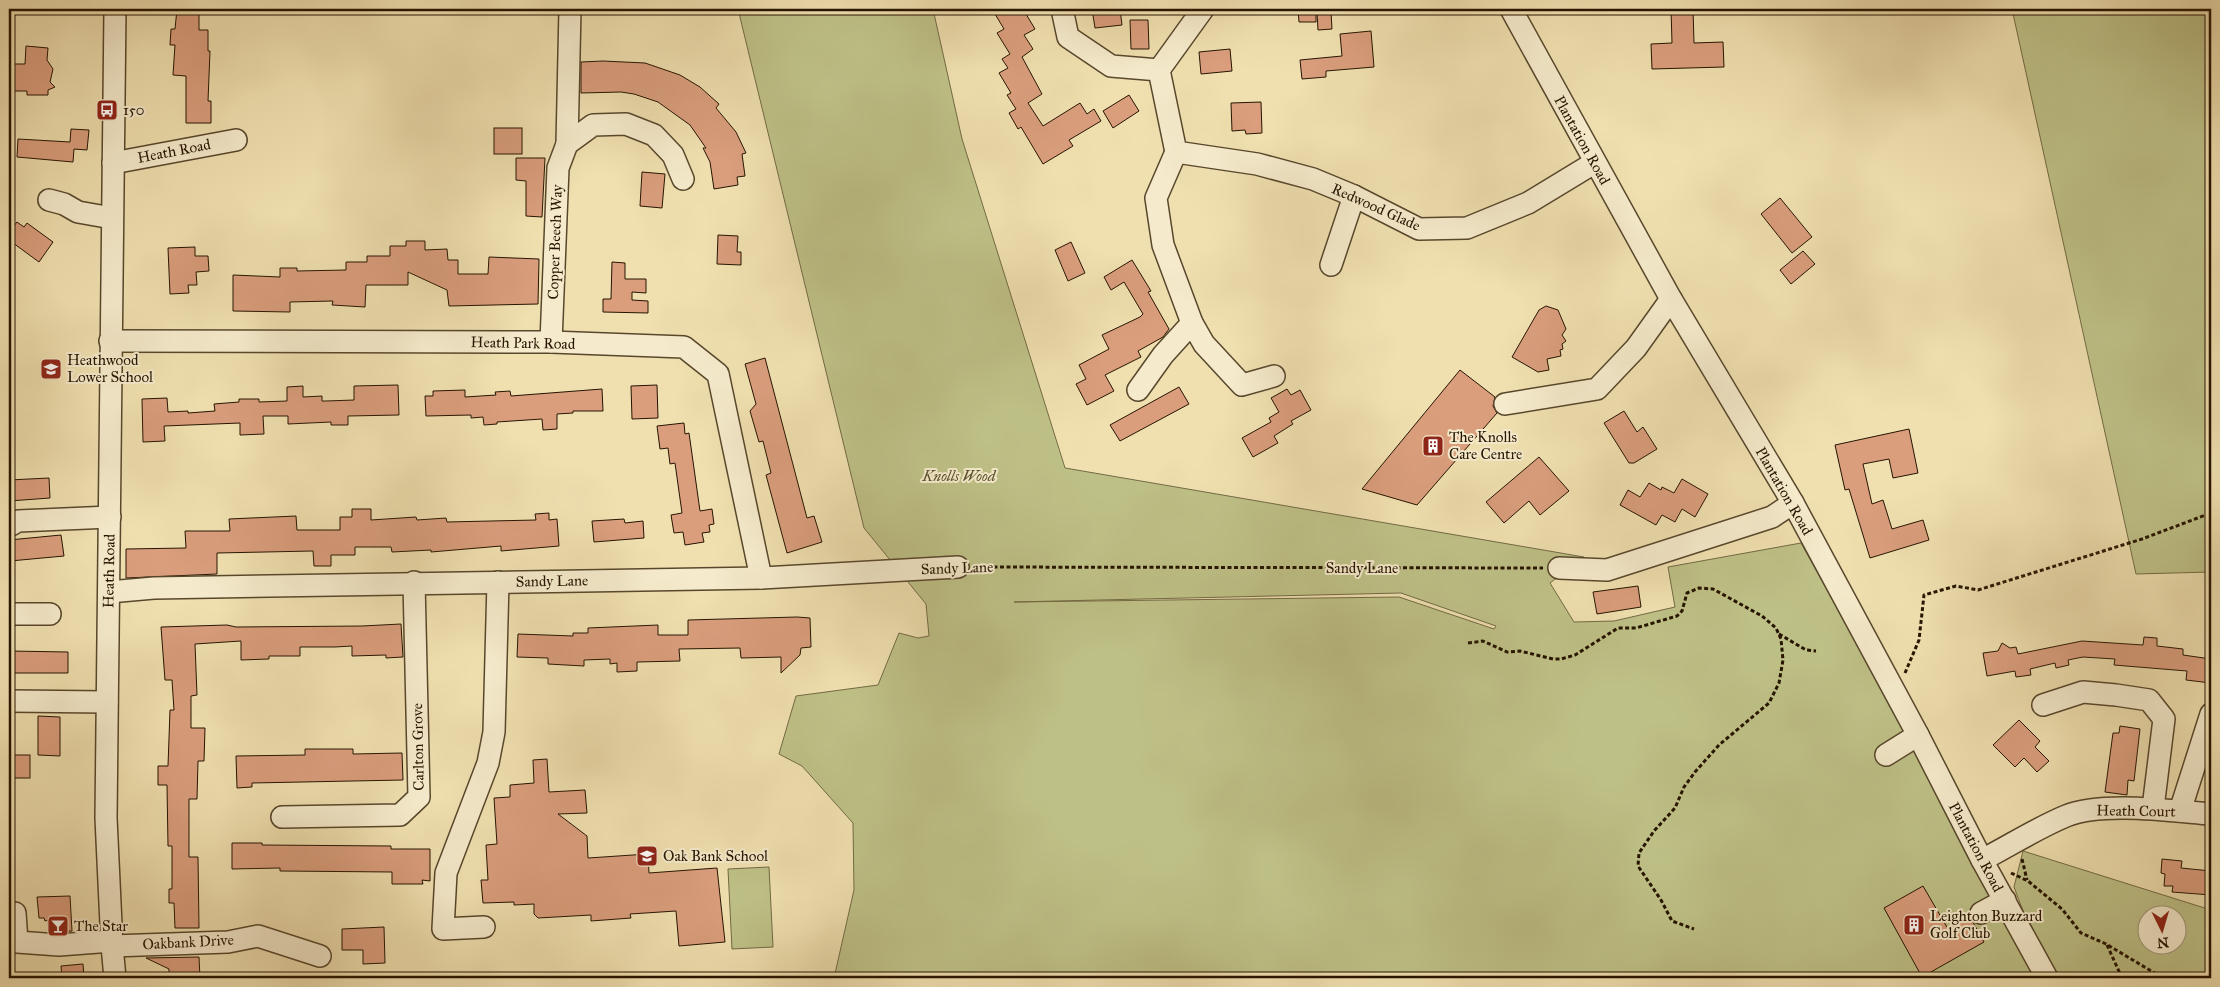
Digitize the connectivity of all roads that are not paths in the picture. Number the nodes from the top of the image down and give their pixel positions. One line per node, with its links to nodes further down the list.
1 (115, 9): 11 (street, Heath Road)
2 (570, 9): 8 (street, Copper Beech Way)
3 (1062, 9): 6 (street)
4 (1203, 9): 6 (street)
5 (1511, 9): 10 (street, Plantation Road)
6 (1159, 70): 9 (street)
7 (236, 140): 11 (street, Heath Road)
8 (567, 144): 12 (street); 20 (street, Copper Beech Way)
9 (1176, 152): 13 (street, Redwood Glade); 18 (street)
10 (1594, 162): 13 (street, Redwood Glade); 17 (street, Plantation Road)
11 (113, 163): 15 (street, Heath Road)
12 (684, 179)
13 (1354, 196): 16 (street)
14 (49, 200): 15 (street)
15 (112, 218): 19 (street, Heath Road)
16 (1330, 264)
17 (1671, 299): 23 (street); 24 (street, Plantation Road)
18 (1192, 323): 21 (street); 22 (street)
19 (110, 341): 20 (street, Heath Park Road); 25 (street, Heath Road)
20 (551, 342): 29 (street, Heath Park Road)
21 (1274, 376)
22 (1138, 390)
23 (1505, 404)
24 (1792, 503): 28 (street); 39 (street, Plantation Road)
25 (110, 517): 26 (street); 32 (street, Heath Road)
26 (9, 526)
27 (958, 567): 29 (street, Sandy Lane)
28 (1559, 568)
29 (761, 578): 31 (street, Sandy Lane)
30 (414, 582): 31 (street, Sandy Lane); 32 (street, Sandy Lane); 44 (street, Carlton Grove)
31 (498, 582): 49 (street)
32 (109, 592): 36 (street, Heath Road)
33 (9, 614): 34 (street)
34 (50, 614)
35 (9, 701): 36 (street)
36 (107, 702): 50 (street, Heath Road)
37 (2043, 705): 41 (street)
38 (2211, 714): 42 (street)
39 (1918, 735): 40 (street); 45 (street, Plantation Road)
40 (1886, 755)
41 (2153, 808): 42 (street, Heath Court); 45 (street, Heath Court)
42 (2180, 811): 43 (street, Heath Court)
43 (2211, 814)
44 (282, 817)
45 (1982, 860): 46 (street, Plantation Road)
46 (2004, 900): 48 (street); 53 (street, Plantation Road)
47 (15, 913): 50 (street, Oakbank Drive)
48 (1981, 913)
49 (484, 927)
50 (112, 944): 51 (street, Oakbank Drive); 52 (street, Heath Road)
51 (320, 956)
52 (115, 978)
53 (2047, 978)

